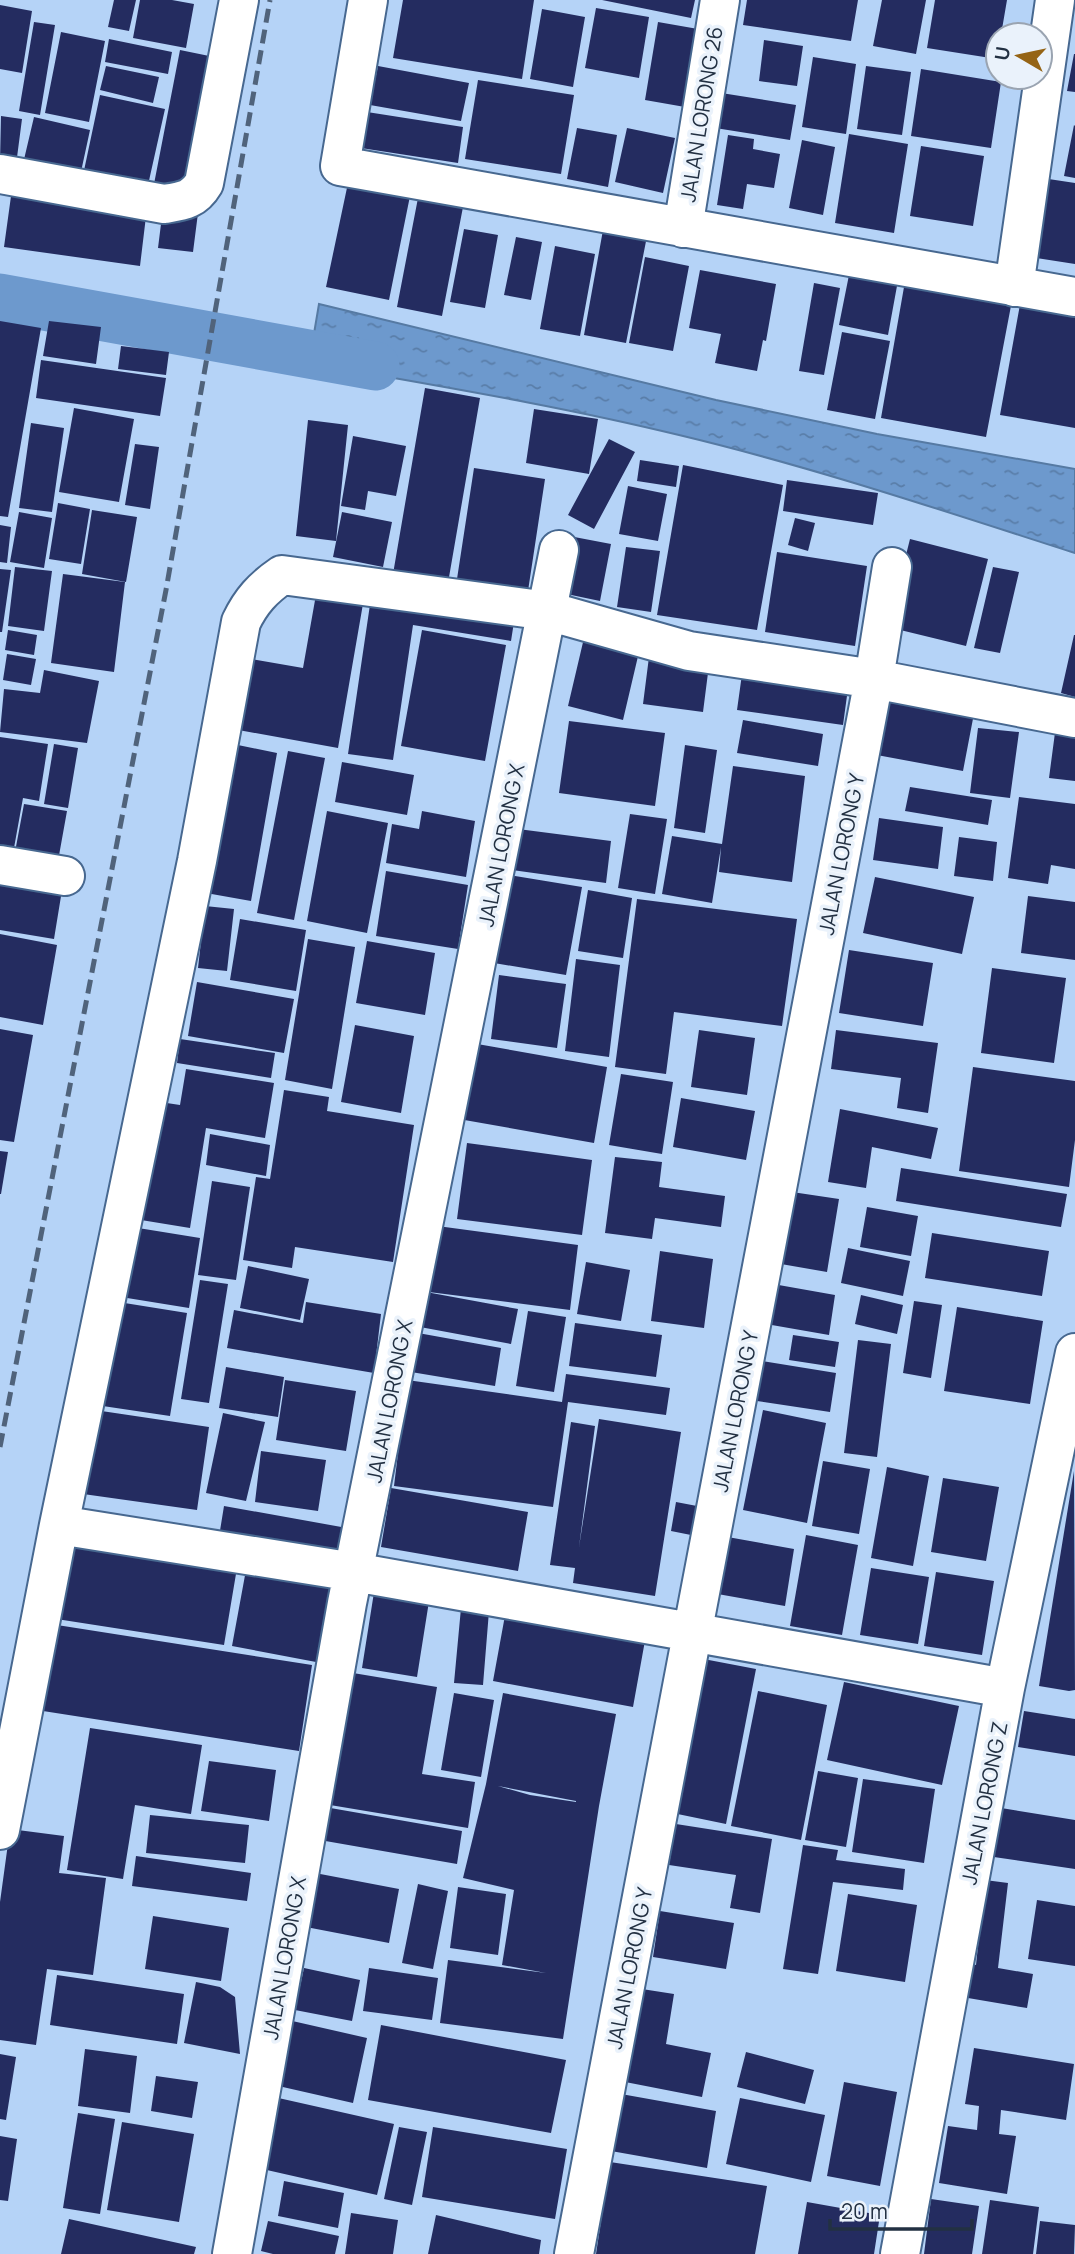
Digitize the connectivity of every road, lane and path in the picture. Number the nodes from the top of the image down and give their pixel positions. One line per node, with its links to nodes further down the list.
1 (239, 0): 5 (street)
2 (368, 0): 6 (street)
3 (720, 0): 6 (street, JALAN LORONG 26)
4 (1055, 0): 7 (street)
5 (0, 174)
6 (683, 228): 7 (street)
7 (1014, 287): 8 (street)
8 (1075, 297)
9 (559, 550): 11 (street, JALAN LORONG X)
10 (892, 568): 12 (street, JALAN LORONG Y)
11 (548, 611): 12 (street); 17 (street); 18 (street, JALAN LORONG X)
12 (874, 679): 13 (street); 19 (street, JALAN LORONG Y)
13 (1075, 718)
14 (0, 865): 15 (street)
15 (65, 876)
16 (1075, 1353): 20 (street, JALAN LORONG Z)
17 (59, 1525): 18 (street); 21 (street)
18 (354, 1572): 19 (street); 22 (street, JALAN LORONG X)
19 (693, 1633): 20 (street); 23 (street, JALAN LORONG Y)
20 (1005, 1688): 24 (street, JALAN LORONG Z)
21 (0, 1830)
22 (232, 2254)
23 (574, 2254)
24 (900, 2254)

